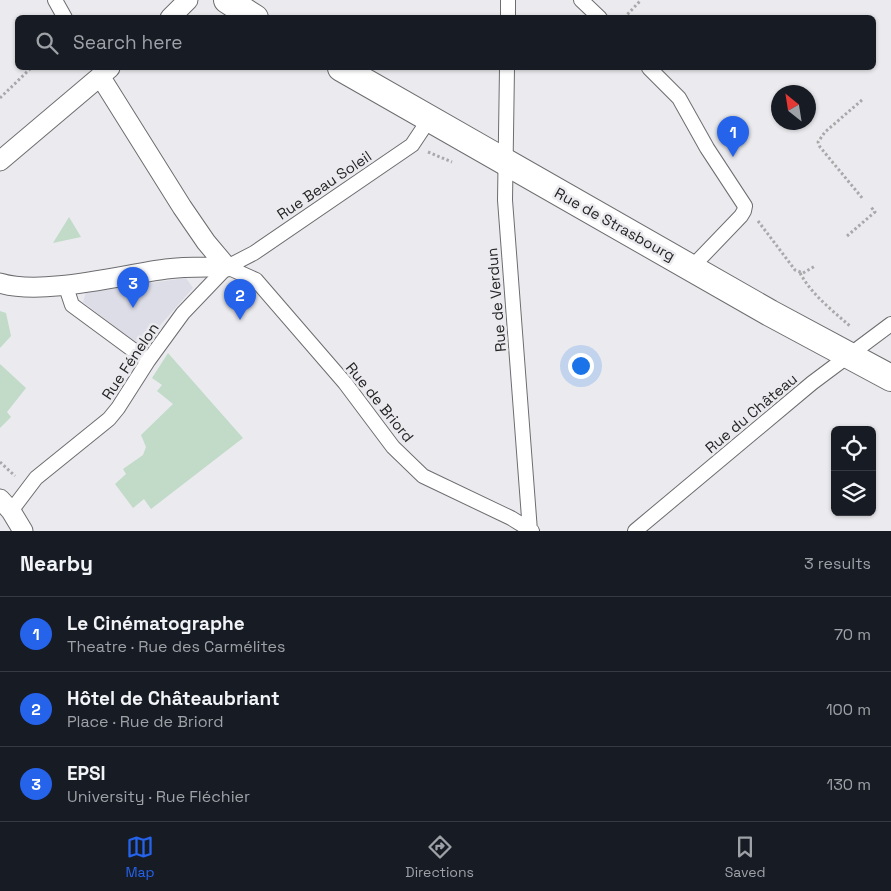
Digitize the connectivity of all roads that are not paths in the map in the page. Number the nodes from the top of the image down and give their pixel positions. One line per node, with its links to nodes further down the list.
1 (55, 0): 6 (street)
2 (188, 0): 7 (street)
3 (227, 0): 8 (main road)
4 (508, 0): 9 (street)
5 (581, 0): 10 (street)
6 (63, 15)
7 (173, 15)
8 (250, 15)
9 (508, 15)
10 (597, 15)
11 (102, 70): 16 (street); 18 (street)
12 (345, 70): 15 (main road, Rue de Strasbourg)
13 (507, 70): 17 (street, Rue de Verdun)
14 (651, 70): 19 (street)
15 (430, 118): 17 (main road, Rue de Strasbourg); 18 (street, Rue Beau Soleil)
16 (0, 161)
17 (506, 162): 19 (main road, Rue de Strasbourg); 27 (street, Rue de Verdun)
18 (227, 266): 21 (street); 24 (street, Rue Fénelon); 27 (street, Rue de Briord)
19 (692, 267): 23 (main road, Rue de Strasbourg)
20 (0, 283): 21 (street)
21 (65, 284): 24 (street)
22 (891, 324): 23 (street, Rue du Château)
23 (859, 348): 25 (main road, Rue de Strasbourg); 29 (street, Rue du Château)
24 (148, 361): 26 (street, Rue Fénelon)
25 (891, 378)
26 (6, 505): 28 (street)
27 (531, 530)
28 (23, 531)
29 (635, 531)

